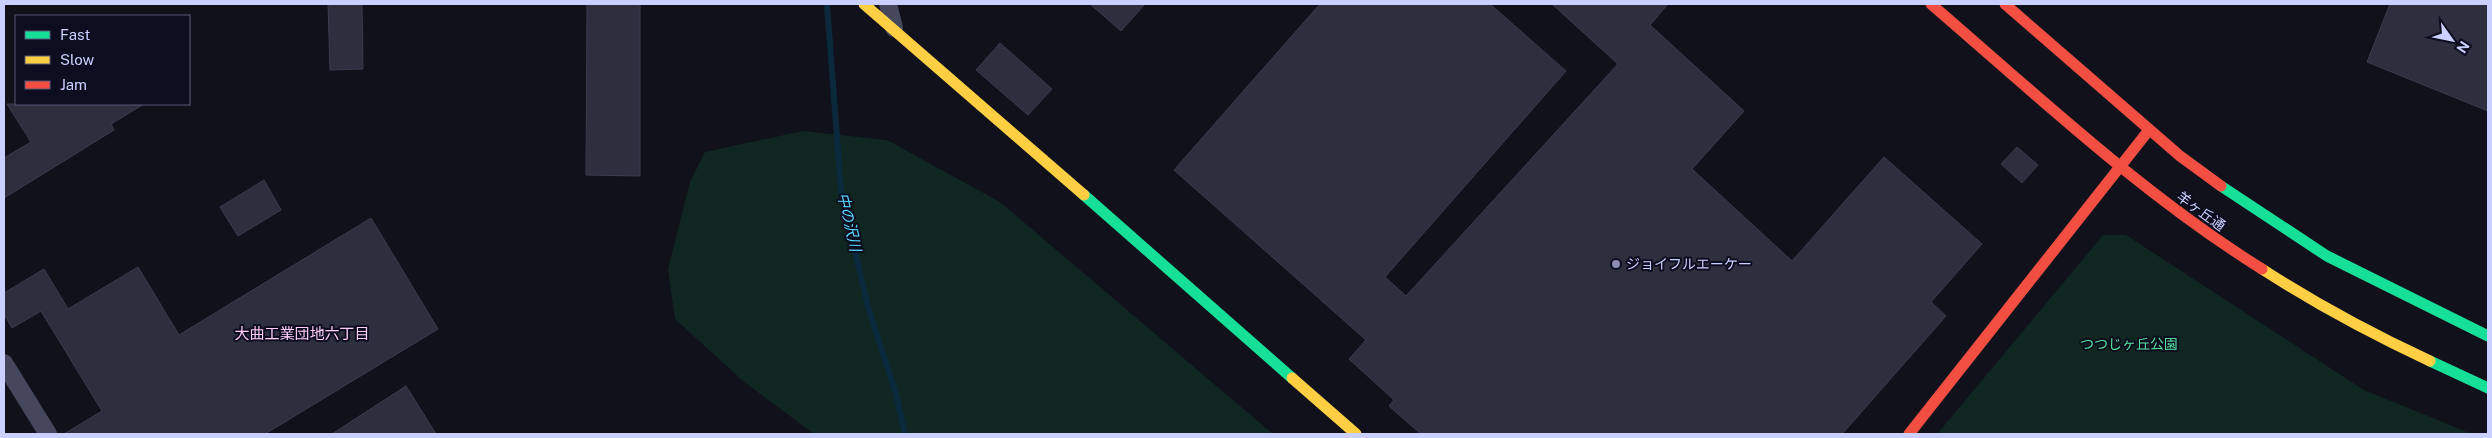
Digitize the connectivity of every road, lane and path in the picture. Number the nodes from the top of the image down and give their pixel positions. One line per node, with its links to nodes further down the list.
1 (864, 4): 5 (main road)
2 (888, 4): 5 (street)
3 (1931, 4): 7 (main road, 羊ヶ丘通)
4 (2005, 4): 6 (main road)
5 (894, 28): 12 (main road)
6 (2149, 130): 7 (main road); 8 (main road)
7 (2121, 168): 10 (main road, 羊ヶ丘通); 13 (main road)
8 (2488, 336)
9 (4, 363): 11 (street)
10 (2488, 388)
11 (48, 434)
12 (1356, 434)
13 (1909, 434)

